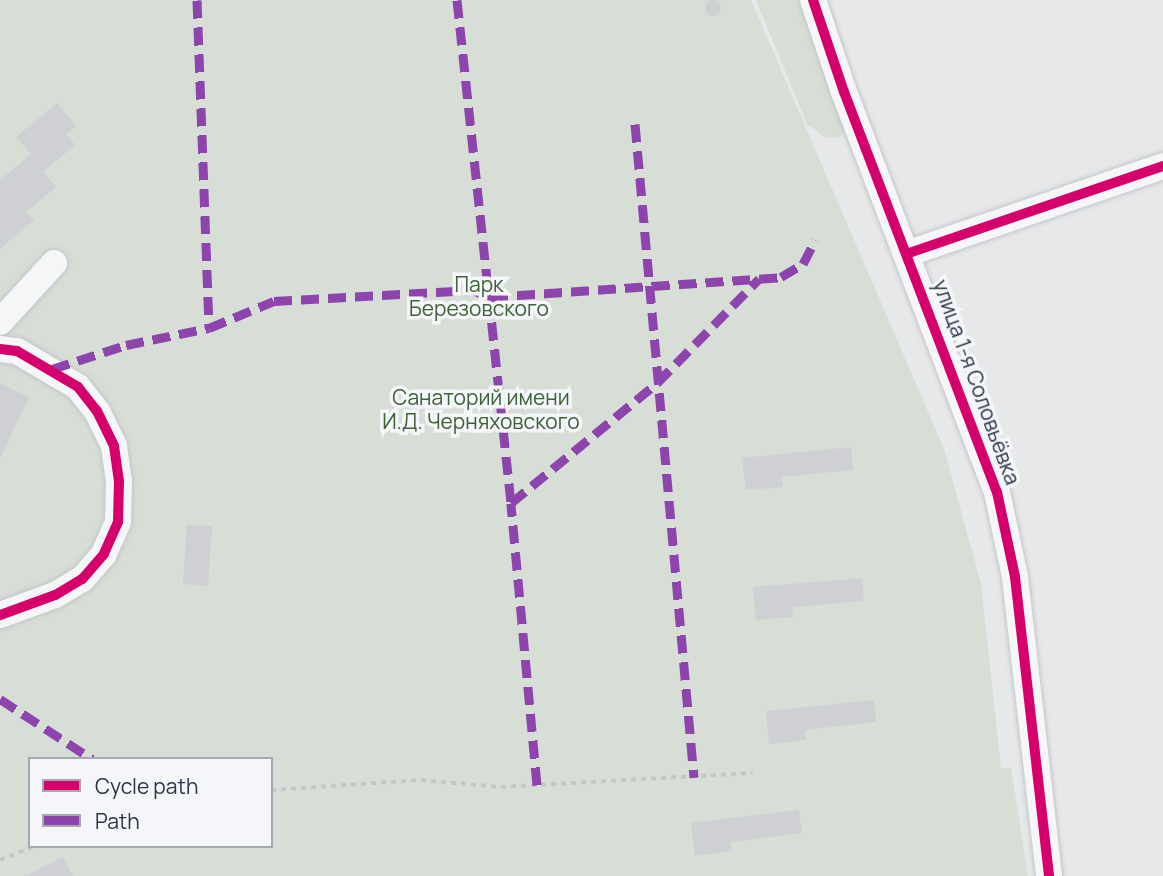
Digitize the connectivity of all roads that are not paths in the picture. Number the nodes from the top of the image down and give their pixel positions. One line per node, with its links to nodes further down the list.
1 (813, 0): 3 (street, улица 1-я Соловьёвка)
2 (1163, 166): 3 (street)
3 (909, 253): 8 (street, улица 1-я Соловьёвка)
4 (54, 263): 5 (street)
5 (0, 322)
6 (0, 349): 7 (street)
7 (0, 615)
8 (1049, 876)

